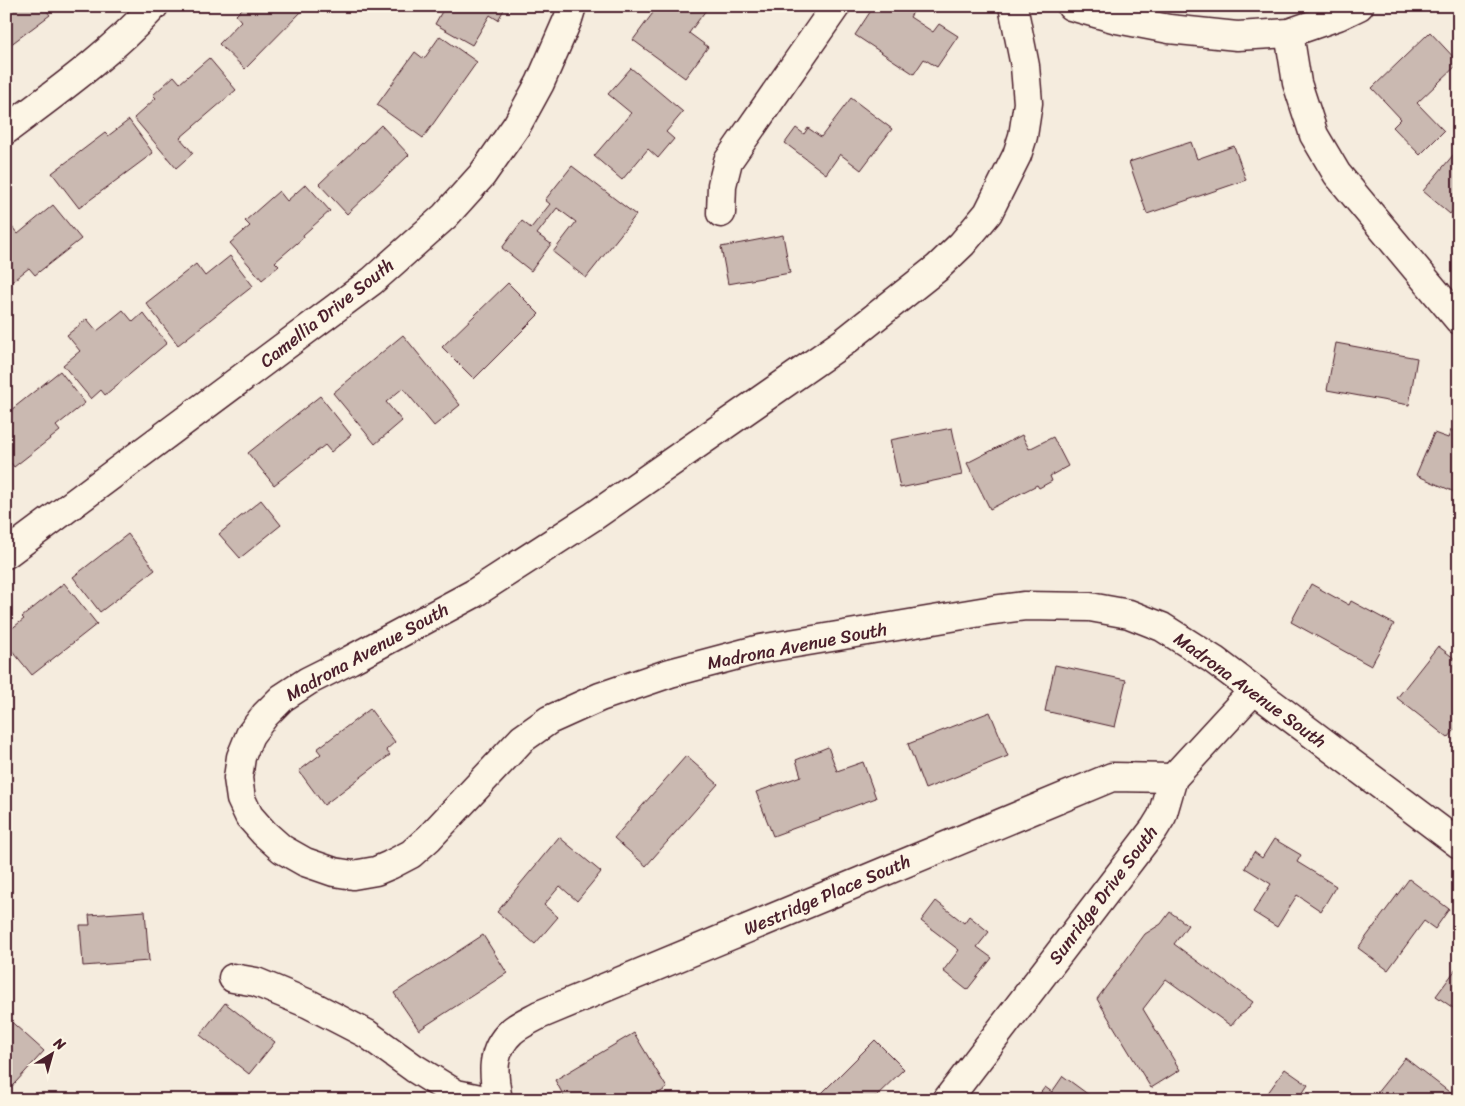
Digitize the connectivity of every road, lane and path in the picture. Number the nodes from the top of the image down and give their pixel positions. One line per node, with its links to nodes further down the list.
1 (154, 6): 8 (street)
2 (572, 6): 11 (street, Camellia Drive South)
3 (836, 6): 9 (street)
4 (1013, 6): 12 (street, Madrona Avenue South)
5 (1071, 6): 7 (street)
6 (1359, 6): 7 (street)
7 (1288, 33): 10 (street)
8 (6, 130)
9 (721, 213)
10 (1459, 320)
11 (6, 554)
12 (1254, 690): 13 (street, Sunridge Drive South); 14 (street, Madrona Avenue South)
13 (1173, 778): 17 (street, Westridge Place South); 18 (street, Sunridge Drive South)
14 (1459, 844)
15 (233, 978): 16 (street)
16 (485, 1100)
17 (498, 1100)
18 (947, 1100)

